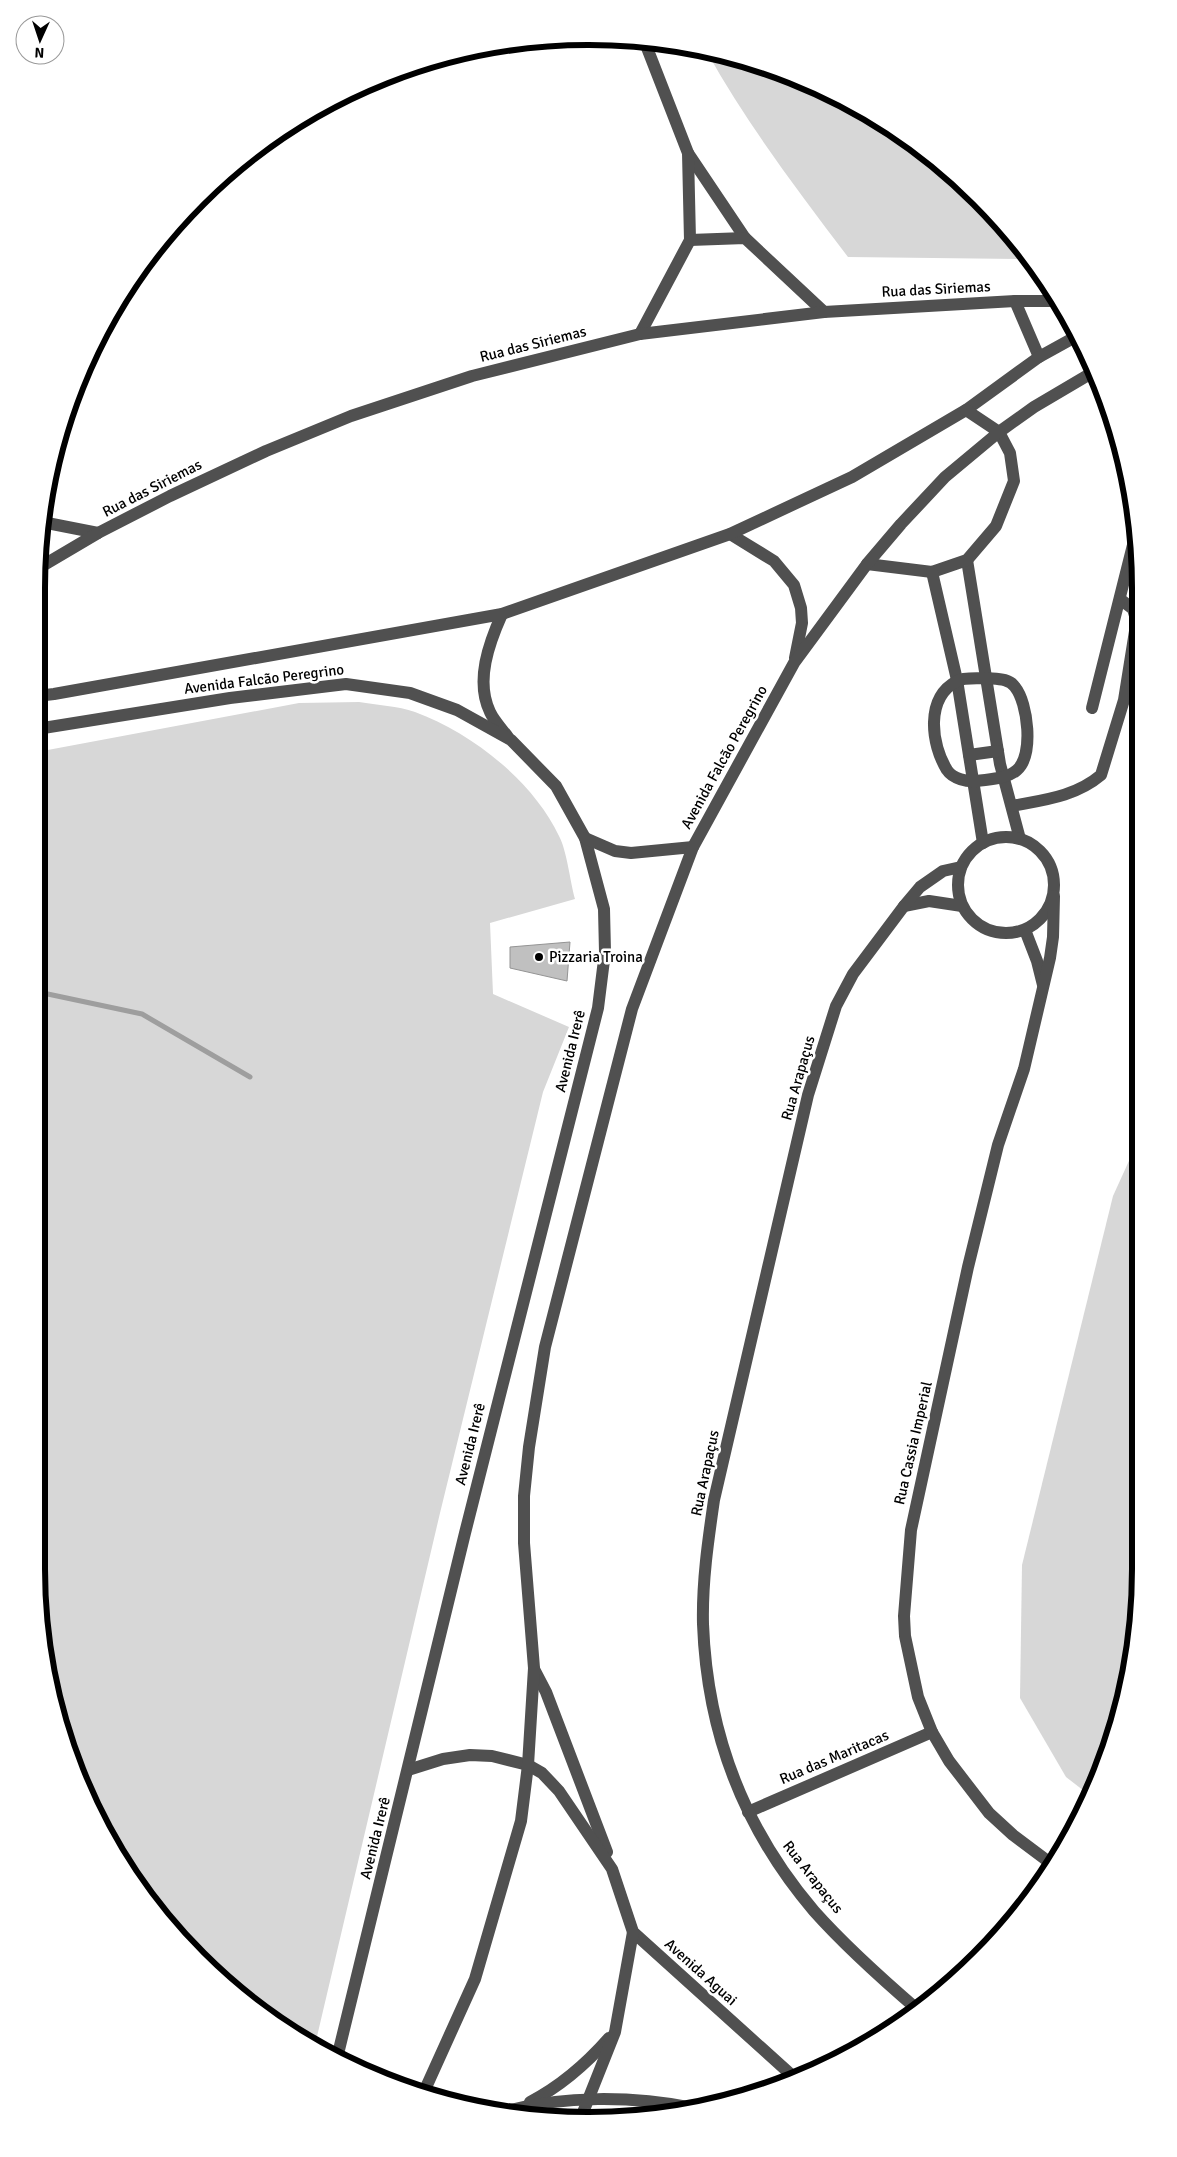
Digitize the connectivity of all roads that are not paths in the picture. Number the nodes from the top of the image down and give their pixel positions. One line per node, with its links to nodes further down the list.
1 (647, 49): 2 (street)
2 (688, 153): 3 (street); 4 (street)
3 (745, 238): 4 (street); 7 (street)
4 (690, 240): 8 (street)
5 (1015, 301): 6 (street, Rua das Siriemas); 7 (street, Rua das Siriemas); 10 (street)
6 (1049, 301)
7 (824, 312): 8 (street, Rua das Siriemas)
8 (640, 334): 15 (street, Rua das Siriemas)
9 (1071, 339): 10 (street, Avenida Falcão Peregrino)
10 (1039, 357): 12 (street, Avenida Falcão Peregrino)
11 (1088, 374): 13 (street, Avenida Falcão Peregrino)
12 (966, 410): 13 (street); 16 (street, Avenida Falcão Peregrino)
13 (999, 432): 18 (street); 20 (street, Avenida Falcão Peregrino)
14 (49, 523): 15 (street)
15 (98, 533): 19 (street, Rua das Siriemas)
16 (730, 534): 24 (street, Avenida Falcão Peregrino); 25 (street)
17 (1131, 554): 22 (street)
18 (967, 560): 21 (street); 27 (street)
19 (46, 564)
20 (867, 564): 21 (street); 25 (street, Avenida Falcão Peregrino)
21 (932, 572): 28 (street)
22 (1120, 599): 23 (street); 31 (street)
23 (1132, 608)
24 (502, 614): 29 (street, Avenida Falcão Peregrino); 33 (street)
25 (794, 663): 42 (street, Avenida Falcão Peregrino)
26 (1132, 674): 30 (street)
27 (987, 678): 28 (street); 34 (street); 36 (street)
28 (958, 680): 35 (street); 37 (street)
29 (45, 695)
30 (1130, 699): 38 (street)
31 (1092, 708)
32 (45, 728): 33 (street, Avenida Falcão Peregrino)
33 (511, 740): 39 (street, Avenida Falcão Peregrino)
34 (998, 751): 35 (street); 36 (street)
35 (969, 754): 37 (street)
36 (1003, 777): 37 (street); 38 (street)
37 (973, 781): 41 (street)
38 (1012, 806): 40 (street)
39 (585, 838): 42 (street, Avenida Falcão Peregrino); 52 (street, Avenida Irerê)
40 (1020, 839): 41 (street); 44 (street)
41 (983, 844): 43 (street)
42 (692, 847): 49 (street)
43 (961, 868): 45 (street, Rua Arapaçus); 46 (street)
44 (1054, 896): 47 (street); 48 (street, Rua Cassia Imperial)
45 (904, 906): 46 (street); 53 (street, Rua Arapaçus)
46 (962, 906): 47 (street)
47 (1025, 930): 48 (street, Rua Cassia Imperial)
48 (1043, 986): 50 (street, Rua Cassia Imperial)
49 (534, 1668): 51 (street); 55 (street, Avenida Aguai)
50 (932, 1732): 53 (street, Rua das Maritacas); 54 (street, Rua Cassia Imperial)
51 (528, 1765): 52 (street); 55 (street, Avenida Aguai); 61 (street)
52 (408, 1770): 59 (street, Avenida Irerê)
53 (748, 1812): 57 (street, Rua Arapaçus)
54 (1046, 1860)
55 (612, 1869): 56 (street, Avenida Aguai)
56 (633, 1932): 58 (street); 60 (street, Avenida Aguai)
57 (912, 2005)
58 (615, 2032): 62 (street); 64 (street)
59 (340, 2051)
60 (790, 2073)
61 (426, 2087)
62 (588, 2101): 63 (street); 64 (street); 66 (street)
63 (674, 2105)
64 (523, 2106): 65 (street)
65 (519, 2107)
66 (583, 2112)

